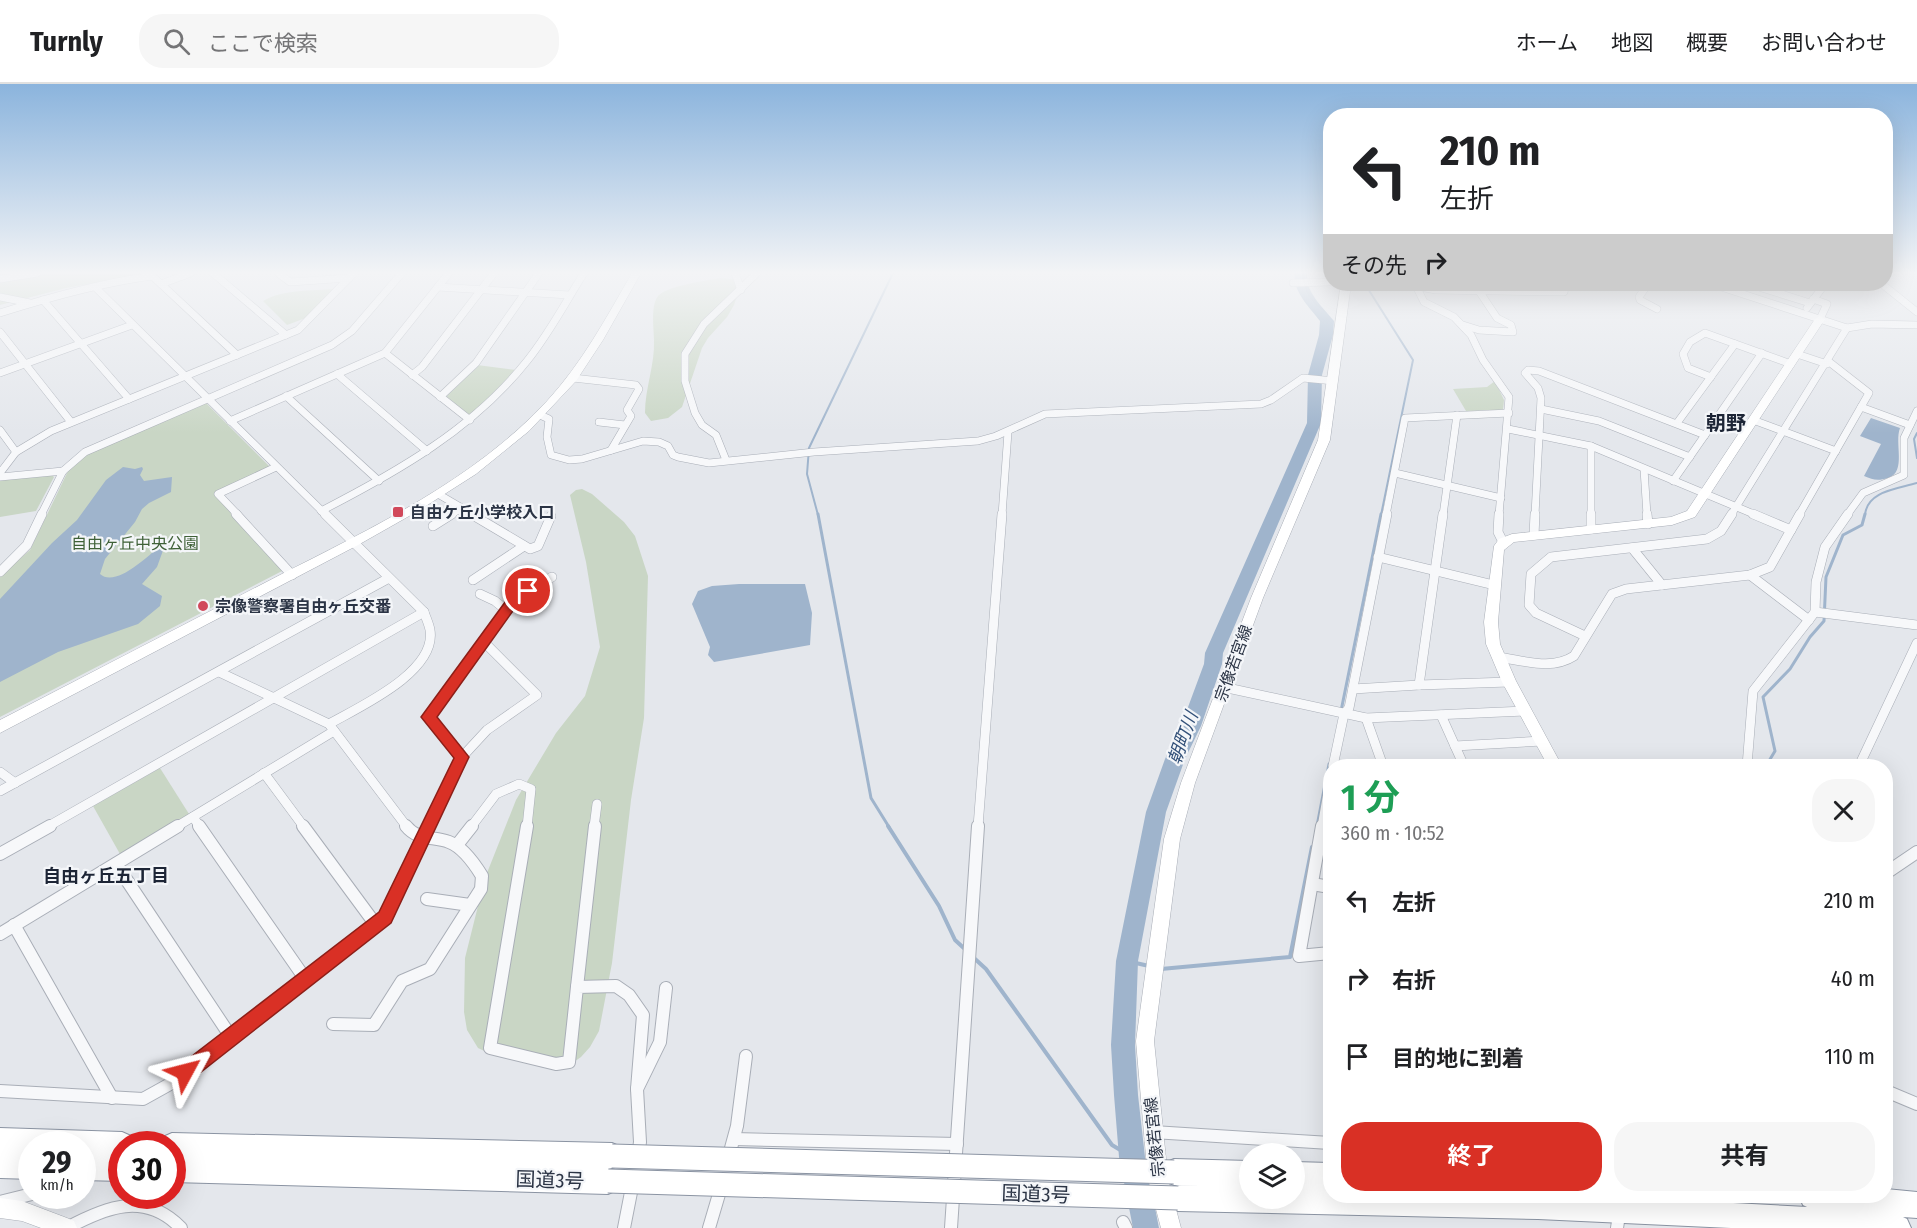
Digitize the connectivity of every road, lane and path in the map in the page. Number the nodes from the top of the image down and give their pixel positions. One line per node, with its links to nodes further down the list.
1 (65, 326): 24 (street)
2 (128, 326): 24 (street)
3 (133, 326): 35 (street)
4 (206, 326): 28 (street)
5 (276, 326): 23 (street)
6 (302, 326): 23 (street)
7 (354, 326): 41 (street)
8 (406, 326): 26 (street)
9 (453, 326): 34 (street)
10 (501, 326): 40 (street)
11 (548, 326): 49 (street)
12 (604, 326): 37 (street)
13 (702, 326): 69 (street)
14 (1341, 326): 38 (street, 宗像若宮線)
15 (1463, 326): 46 (street)
16 (1468, 326): 17 (street)
17 (1511, 326)
18 (1815, 326): 29 (street)
19 (1842, 326): 21 (street)
20 (1857, 326): 21 (street)
21 (1847, 328): 30 (street)
22 (0, 332): 31 (street)
23 (286, 335): 28 (street)
24 (80, 344): 31 (street); 42 (street)
25 (1735, 344): 27 (street); 36 (street); 36 (street)
26 (385, 353): 33 (street); 34 (street)
27 (1762, 353): 29 (street); 62 (street)
28 (237, 355): 35 (street)
29 (1794, 359): 30 (street); 50 (street)
30 (1827, 362): 43 (street); 60 (street)
31 (25, 364): 32 (street); 52 (street)
32 (0, 373)
33 (337, 374): 39 (street); 65 (street)
34 (412, 375): 40 (street)
35 (186, 376): 41 (street); 42 (street)
36 (1711, 377): 54 (street)
37 (573, 378): 47 (street); 55 (street)
38 (1334, 381): 59 (street); 117 (street, 宗像若宮線)
39 (286, 396): 51 (street); 75 (street)
40 (440, 397): 49 (street)
41 (208, 398): 51 (street); 72 (street)
42 (129, 399): 52 (street)
43 (1861, 407): 56 (street); 67 (street)
44 (1541, 409): 54 (street); 61 (street); 68 (street)
45 (1917, 411): 56 (street)
46 (1509, 413): 48 (street); 57 (street)
47 (540, 415): 64 (street); 78 (street)
48 (1457, 415): 73 (street); 77 (street)
49 (470, 420): 65 (street)
50 (1753, 420): 60 (street); 79 (street)
51 (230, 421): 70 (street)
52 (71, 422): 66 (street)
53 (599, 422): 55 (street)
54 (1677, 423): 62 (street)
55 (626, 425): 64 (street)
56 (1910, 425): 108 (street)
57 (1508, 429): 61 (street); 80 (street)
58 (0, 430): 66 (street)
59 (1008, 432): 69 (street); 171 (street)
60 (1784, 432): 67 (street); 81 (street)
61 (1539, 435): 63 (street); 89 (street)
62 (1705, 435): 68 (street)
63 (1591, 446): 71 (street); 87 (street)
64 (611, 450): 69 (street)
65 (427, 451): 75 (street)
66 (16, 452): 74 (street)
67 (1836, 452): 88 (street)
68 (1690, 456): 76 (street)
69 (726, 459)
70 (276, 467): 83 (street); 98 (street)
71 (1644, 469): 76 (street); 85 (street)
72 (63, 471): 74 (street); 96 (street)
73 (1395, 473): 77 (street); 94 (street)
74 (0, 475)
75 (379, 481): 83 (street)
76 (1673, 481): 79 (street)
77 (1447, 485): 80 (street); 97 (street)
78 (438, 494): 82 (street); 90 (street)
79 (1705, 494): 81 (street); 85 (street)
80 (1501, 498): 91 (street)
81 (1737, 507): 88 (street); 93 (street)
82 (462, 508): 86 (street); 92 (street)
83 (321, 511): 90 (street)
84 (552, 516): 92 (street)
85 (1648, 524): 87 (street)
86 (433, 526)
87 (1592, 529): 89 (street)
88 (1791, 530): 99 (street)
89 (1534, 535): 91 (street)
90 (354, 542): 98 (street); 101 (street)
91 (1503, 542): 103 (street)
92 (524, 546): 102 (street)
93 (1632, 548): 104 (street); 110 (street)
94 (1378, 557): 97 (street); 118 (street)
95 (0, 559): 96 (street)
96 (3, 570)
97 (1435, 571): 103 (street); 116 (street)
98 (292, 574): 124 (street)
99 (1750, 575): 104 (street); 108 (street)
100 (552, 577): 106 (street)
101 (389, 578): 107 (street); 114 (street)
102 (473, 580)
103 (1494, 585): 113 (street)
104 (1662, 585): 110 (street)
105 (480, 594): 106 (street)
106 (506, 610): 111 (street)
107 (424, 612): 119 (street); 125 (street)
108 (1812, 616): 109 (street); 133 (street)
109 (1917, 625)
110 (1586, 636): 113 (street)
111 (484, 642): 128 (street); 128 (street)
112 (1917, 644): 134 (street)
113 (1497, 657): 115 (street)
114 (219, 672): 119 (street); 137 (street)
115 (1509, 682): 116 (street); 120 (street)
116 (1419, 685): 118 (street)
117 (1224, 687): 121 (street); 167 (street, 宗像若宮線)
118 (1353, 688): 121 (street)
119 (272, 698): 125 (street); 145 (street)
120 (1525, 711): 122 (street); 126 (street)
121 (1344, 714): 123 (street); 129 (street)
122 (1441, 715): 123 (street); 127 (street)
123 (1366, 718): 130 (street)
124 (0, 727)
125 (331, 728): 136 (street); 142 (street)
126 (1542, 741): 127 (street); 132 (street)
127 (1455, 746): 131 (street)
128 (462, 757): 142 (street)
129 (1334, 759)
130 (1381, 759)
131 (1461, 759)
132 (1551, 759)
133 (1748, 759)
134 (1862, 759)
135 (0, 772): 137 (street)
136 (264, 773): 140 (street); 153 (street)
137 (15, 783): 138 (street)
138 (0, 791)
139 (597, 804): 157 (street)
140 (193, 817): 146 (street); 156 (street)
141 (1323, 821): 148 (street)
142 (422, 840): 143 (street); 153 (street)
143 (457, 845): 151 (street); 157 (street)
144 (1917, 852): 147 (street)
145 (0, 854)
146 (116, 864): 152 (street); 160 (street)
147 (1893, 868)
148 (1312, 884): 149 (street); 155 (street)
149 (1323, 886)
150 (427, 899): 151 (street)
151 (471, 905): 159 (street)
152 (14, 925): 154 (street); 165 (street)
153 (376, 925): 156 (street)
154 (0, 934)
155 (1323, 954)
156 (306, 980): 160 (street)
157 (577, 987): 162 (street)
158 (666, 988): 162 (street)
159 (333, 1024)
160 (231, 1037): 165 (street)
161 (746, 1056): 168 (street)
162 (637, 1089): 190 (street)
163 (0, 1091): 165 (street)
164 (1893, 1094): 166 (street)
165 (112, 1098)
166 (1917, 1104)
167 (1152, 1132): 170 (street); 193 (street, 宗像若宮線)
168 (734, 1138): 171 (street); 191 (street)
169 (0, 1141): 172 (highway)
170 (1323, 1143)
171 (957, 1144): 192 (street)
172 (108, 1145)
173 (186, 1163): 176 (highway, 国道3号)
174 (0, 1165): 175 (highway)
175 (18, 1166)
176 (610, 1169): 177 (highway, 国道3号, bridge); 182 (highway, 国道3号, bridge)
177 (1239, 1174)
178 (1305, 1175): 179 (highway)
179 (1323, 1176)
180 (18, 1198): 181 (street)
181 (0, 1202)
182 (1323, 1202)
183 (1348, 1203): 187 (highway, 国道3号, bridge)
184 (1893, 1203): 185 (highway)
185 (1917, 1205)
186 (0, 1208): 188 (street)
187 (1619, 1211): 194 (highway, 国道3号)
188 (67, 1228): 189 (street)
189 (180, 1228)
190 (624, 1228)
191 (709, 1228)
192 (951, 1228)
193 (1171, 1228)
194 (1898, 1228)

